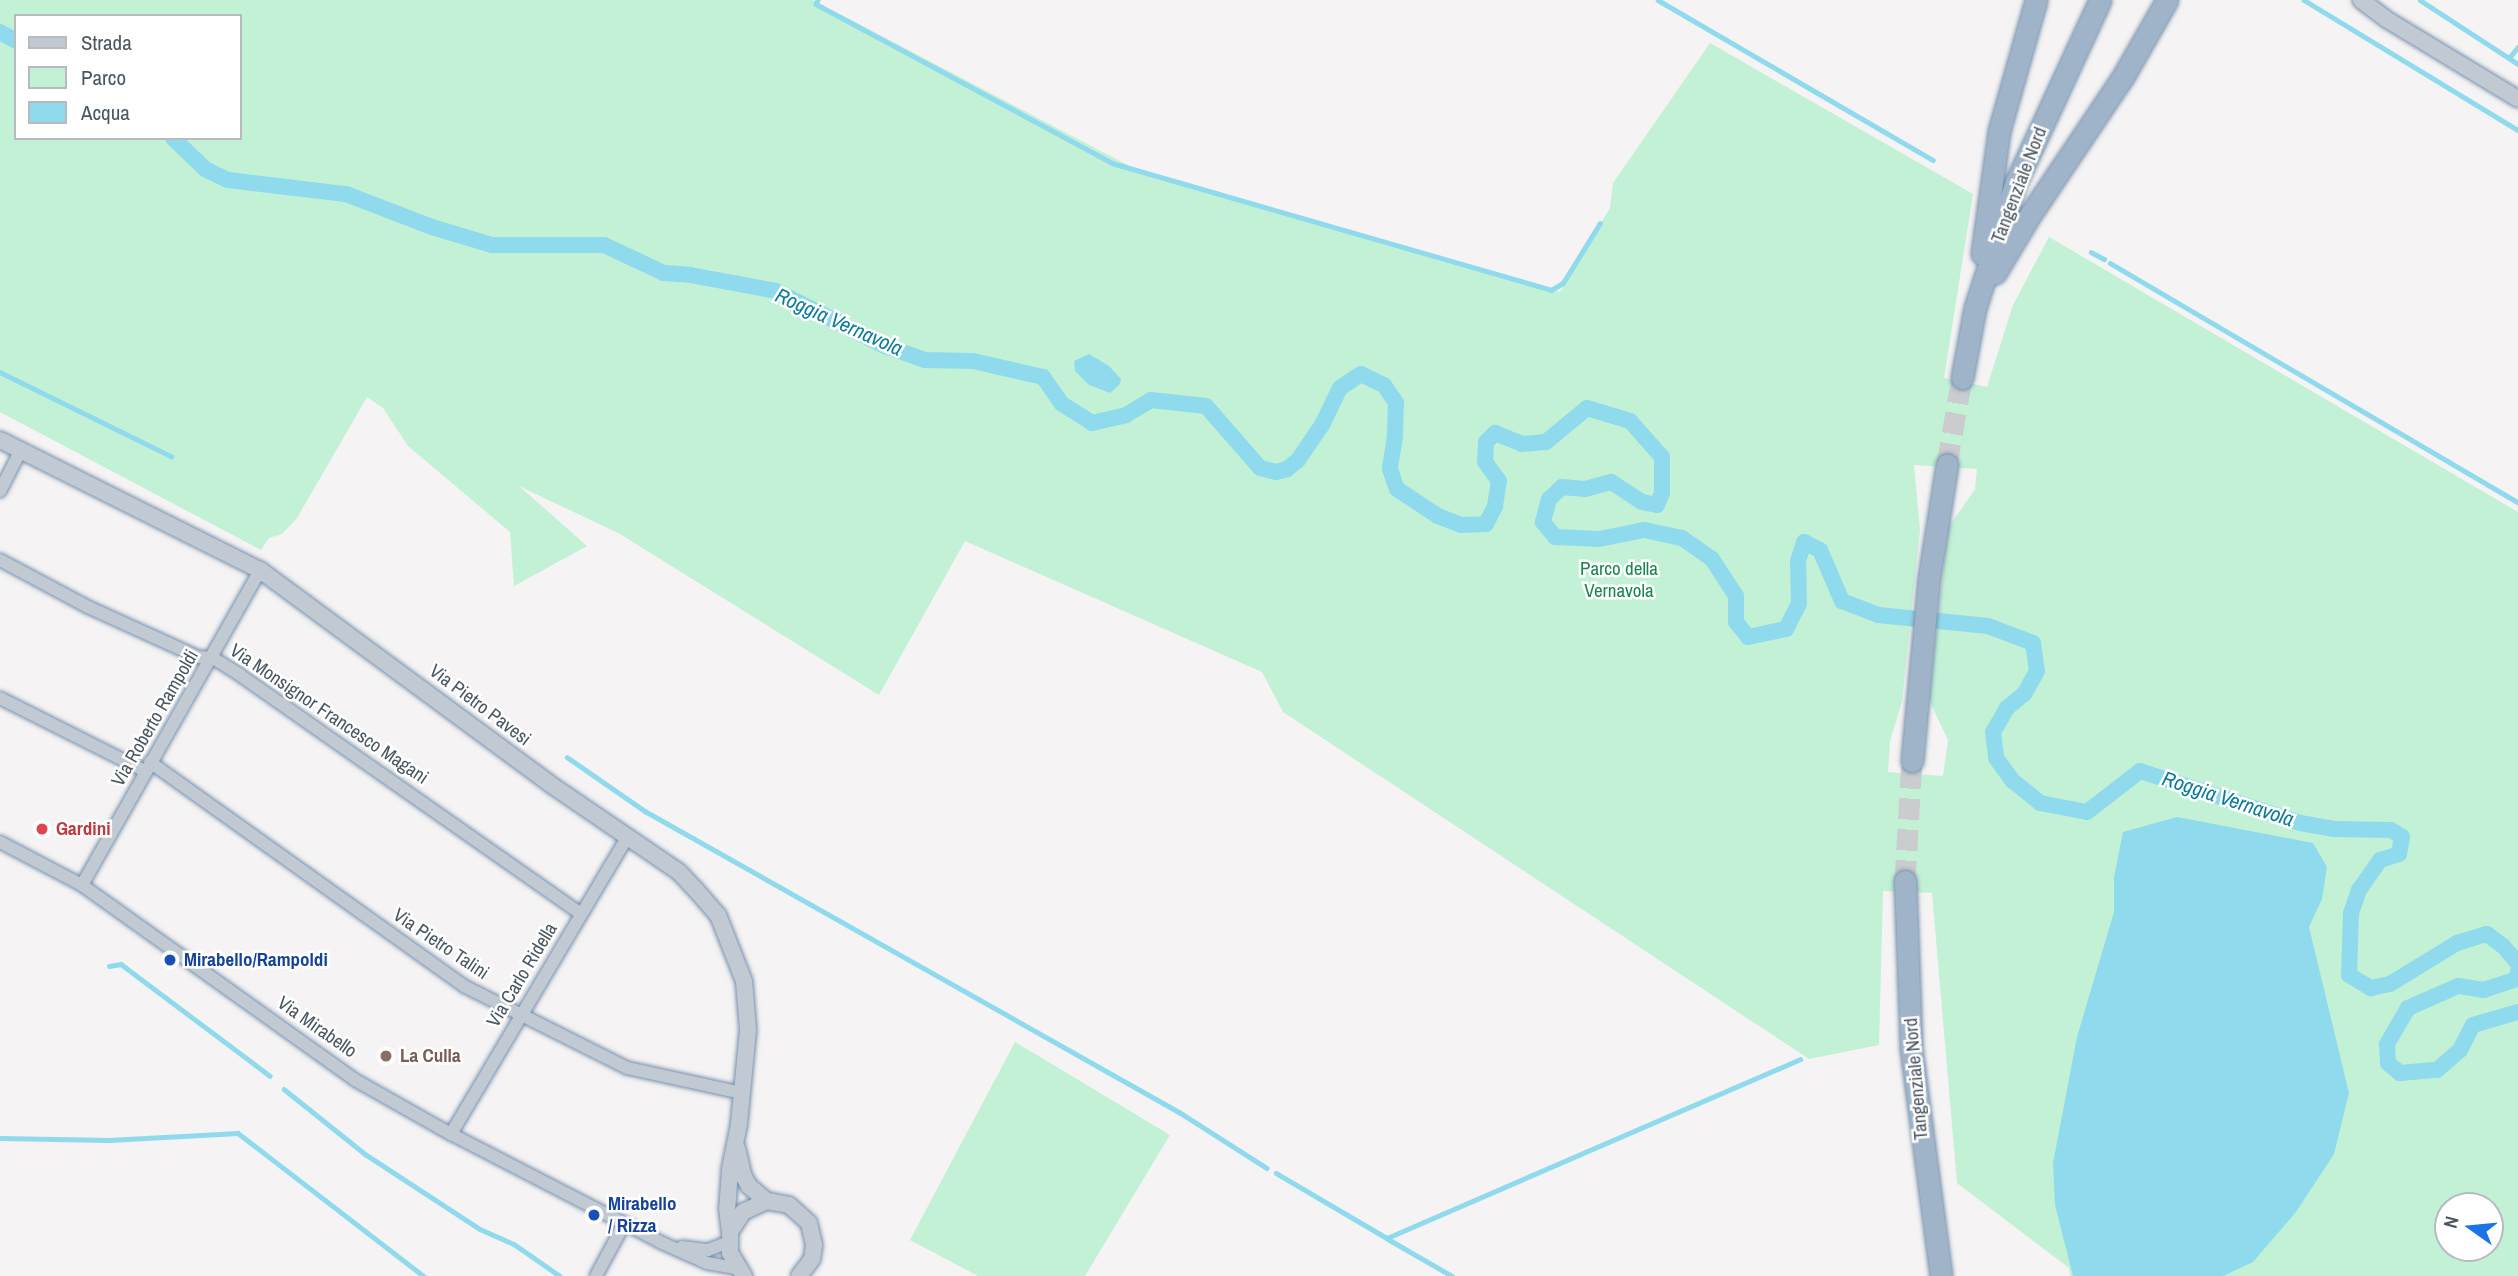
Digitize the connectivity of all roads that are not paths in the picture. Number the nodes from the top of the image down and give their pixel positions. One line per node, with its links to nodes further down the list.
1 (2036, 0): 6 (highway)
2 (2100, 0): 6 (highway, Tangenziale Nord)
3 (2167, 0): 6 (highway)
4 (2361, 0): 5 (street)
5 (2518, 99)
6 (1975, 308): 7 (highway, Tangenziale Nord)
7 (1962, 378)
8 (0, 440): 9 (street, Via Pietro Pavesi)
9 (21, 450): 11 (street); 13 (street, Via Pietro Pavesi)
10 (1947, 464): 16 (highway)
11 (0, 491)
12 (0, 560): 14 (street, Via Monsignor Francesco Magani)
13 (260, 570): 14 (street, Via Roberto Rampoldi); 18 (street, Via Pietro Pavesi)
14 (213, 658): 17 (street, Via Roberto Rampoldi); 22 (street, Via Monsignor Francesco Magani)
15 (0, 698): 17 (street, Via Pietro Talini)
16 (1912, 761)
17 (148, 766): 21 (street, Via Roberto Rampoldi); 23 (street, Via Pietro Talini)
18 (628, 836): 22 (street, Via Carlo Ridella); 24 (street, Via Pietro Pavesi)
19 (0, 842): 21 (street, Via Mirabello)
20 (1905, 881): 34 (highway, Tangenziale Nord)
21 (82, 885): 25 (street, Via Mirabello)
22 (581, 914): 23 (street, Via Carlo Ridella)
23 (520, 1014): 24 (street, Via Pietro Talini); 25 (street, Via Carlo Ridella)
24 (742, 1093): 26 (street, Via Pietro Pavesi)
25 (451, 1134): 28 (street, Via Mirabello)
26 (736, 1140): 27 (street, Via Pietro Pavesi); 29 (street, Via Pietro Pavesi)
27 (767, 1201): 29 (street); 32 (street)
28 (624, 1224): 30 (street, Via Mirabello); 33 (street)
29 (730, 1237): 30 (street, Via Mirabello); 31 (street, Via Pietro Pavesi)
30 (660, 1242): 31 (street, Via Mirabello)
31 (740, 1272)
32 (803, 1274)
33 (596, 1276)
34 (1941, 1276)

